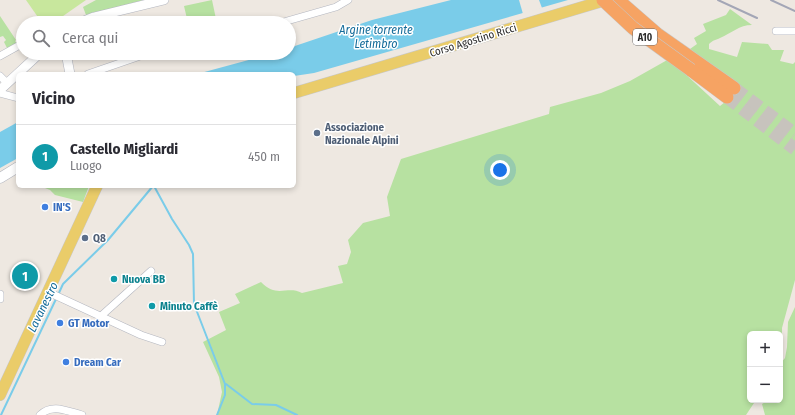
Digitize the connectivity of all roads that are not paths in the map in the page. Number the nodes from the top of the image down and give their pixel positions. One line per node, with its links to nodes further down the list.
1 (164, 0): 7 (street)
2 (348, 0): 6 (street)
3 (603, 0): 16 (highway, A10, bridge)
4 (606, 0): 24 (main road, Corso Agostino Ricci)
5 (618, 0): 16 (highway, A10)
6 (335, 4): 8 (street)
7 (98, 16)
8 (296, 17)
9 (795, 30): 10 (street)
10 (776, 31)
11 (16, 47): 12 (street)
12 (0, 56)
13 (32, 60): 17 (street)
14 (67, 60): 18 (street)
15 (129, 60): 19 (street)
16 (694, 66): 25 (highway, A10)
17 (19, 72)
18 (70, 72)
19 (94, 72)
20 (16, 75): 22 (street)
21 (0, 76): 22 (street)
22 (7, 83): 23 (street)
23 (0, 91): 26 (street)
24 (296, 92)
25 (731, 92)
26 (16, 97)
27 (16, 168): 28 (main road)
28 (0, 178)
29 (92, 188): 31 (main road)
30 (96, 188): 31 (main road)
31 (91, 199): 33 (main road)
32 (151, 271): 36 (street)
33 (50, 293): 36 (street); 38 (main road)
34 (0, 294): 35 (street)
35 (0, 299)
36 (101, 316): 37 (street)
37 (162, 342)
38 (0, 395)
39 (40, 415): 40 (street)
40 (82, 415)

